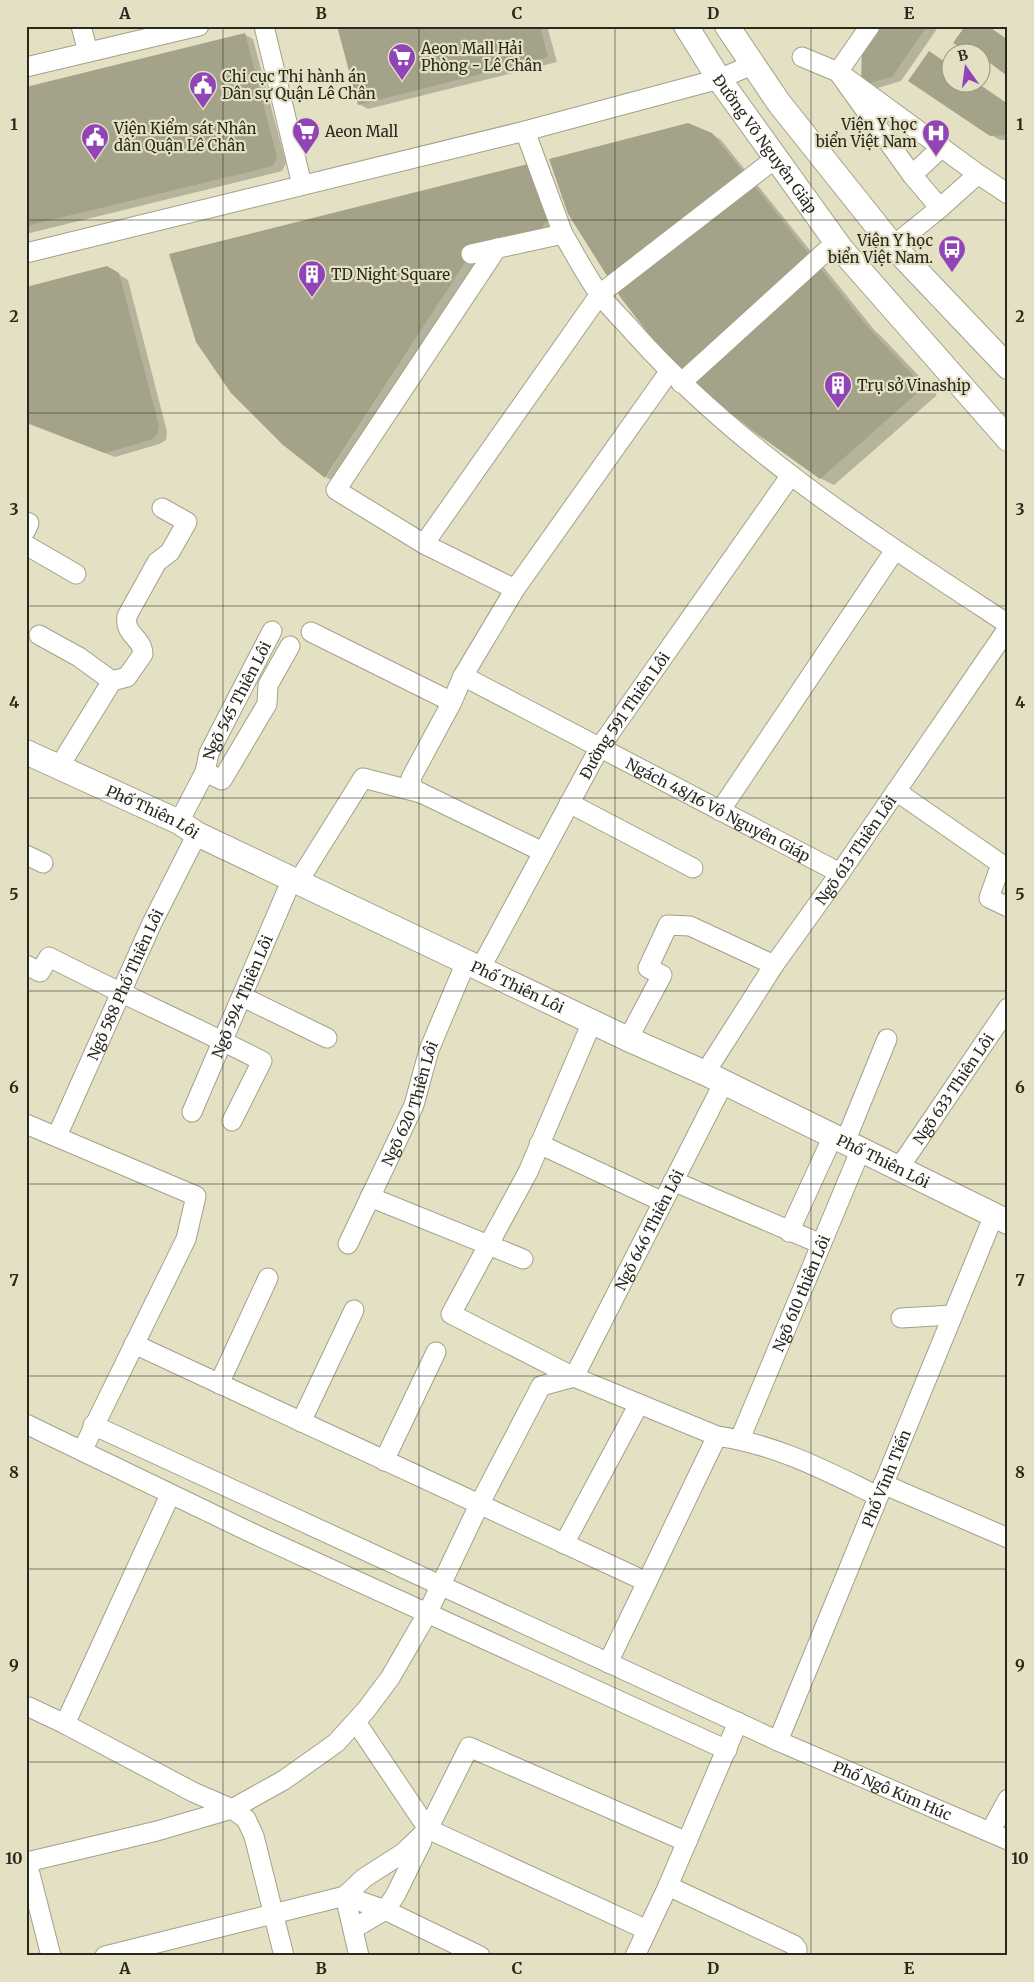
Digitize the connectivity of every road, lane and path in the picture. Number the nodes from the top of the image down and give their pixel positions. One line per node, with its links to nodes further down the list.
1 (80, 26): 7 (street)
2 (199, 26): 7 (street)
3 (264, 26): 18 (street)
4 (686, 26): 12 (main road, Đường Võ Nguyên Giáp)
5 (726, 26): 9 (main road)
6 (870, 26): 11 (street)
7 (88, 52): 10 (street)
8 (802, 57): 11 (street)
9 (752, 65): 12 (street); 23 (main road)
10 (26, 67)
11 (838, 72): 14 (street); 17 (street)
12 (719, 79): 13 (street); 15 (main road, Đường Võ Nguyên Giáp)
13 (525, 131): 18 (street); 21 (street)
14 (942, 147): 16 (street); 17 (street)
15 (776, 158): 22 (main road, Đường Võ Nguyên Giáp); 27 (street)
16 (978, 174): 19 (street); 20 (street)
17 (912, 175): 20 (street)
18 (302, 185): 25 (street)
19 (1008, 194)
20 (940, 208): 23 (street)
21 (563, 234): 24 (street); 27 (street)
22 (836, 242): 29 (street); 30 (main road, Đường Võ Nguyên Giáp)
23 (893, 246): 28 (main road)
24 (497, 248): 26 (street); 35 (street)
25 (26, 253)
26 (471, 254)
27 (600, 294): 29 (street); 35 (street)
28 (1008, 367)
29 (675, 378): 31 (street); 39 (street)
30 (1008, 439)
31 (791, 475): 37 (street); 51 (street, Đường 591 Thiên Lôi)
32 (162, 508): 48 (street)
33 (26, 522): 34 (street)
34 (26, 530)
35 (424, 544): 39 (street)
36 (26, 545): 38 (street)
37 (895, 550): 40 (street); 58 (street)
38 (76, 574)
39 (515, 589): 47 (street)
40 (1008, 624)
41 (1008, 628): 55 (street, Ngõ 613 Thiên Lôi)
42 (272, 631): 54 (street, Ngõ 545 Thiên Lôi)
43 (311, 632): 49 (street)
44 (38, 635): 48 (street)
45 (290, 646): 50 (street, Ngõ 545 Thiên Lôi)
46 (287, 676): 50 (street)
47 (463, 676): 49 (street); 51 (street, Ngách 48/16 Vô Nguyên Giáp)
48 (112, 680): 53 (street)
49 (452, 702): 56 (street)
50 (267, 704): 54 (street, Ngõ 545 Thiên Lôi)
51 (600, 747): 57 (street, Đường 591 Thiên Lôi); 58 (street, Ngách 48/16 Vô Nguyên Giáp)
52 (26, 752): 53 (main road, Phố Thiên Lôi)
53 (60, 767): 59 (main road, Phố Thiên Lôi)
54 (205, 772): 59 (street, Ngõ 545 Thiên Lôi)
55 (896, 791): 64 (street, Ngõ 613 Thiên Lôi); 66 (street)
56 (421, 793): 60 (street); 65 (street, Ngõ 594 Thiên Lôi)
57 (569, 803): 60 (street, Đường 591 Thiên Lôi); 63 (street)
58 (720, 812): 64 (street, Ngách 48/16 Vô Nguyên Giáp)
59 (188, 828): 65 (main road, Phố Thiên Lôi); 70 (street, Ngõ 588 Phố Thiên Lôi)
60 (543, 852): 69 (street, Đường 591 Thiên Lôi)
61 (26, 855): 62 (street)
62 (43, 863)
63 (693, 868)
64 (840, 873): 67 (street, Ngõ 613 Thiên Lôi)
65 (295, 881): 69 (main road, Phố Thiên Lôi); 71 (street, Ngõ 594 Thiên Lôi)
66 (1008, 908)
67 (774, 964): 75 (street); 78 (street, Ngõ 613 Thiên Lôi)
68 (26, 965): 70 (street)
69 (473, 966): 73 (main road, Phố Thiên Lôi); 87 (street, Ngõ 620 Thiên Lôi)
70 (121, 995): 77 (street); 82 (street, Ngõ 588 Phố Thiên Lôi)
71 (243, 997): 74 (street); 77 (street, Ngõ 594 Thiên Lôi)
72 (1008, 1008): 85 (street, Ngõ 633 Thiên Lôi)
73 (592, 1022): 75 (main road, Phố Thiên Lôi); 84 (street)
74 (327, 1038)
75 (628, 1039): 78 (main road, Phố Thiên Lôi)
76 (887, 1039): 83 (street)
77 (224, 1041): 79 (street, Ngõ 594 Thiên Lôi); 80 (street)
78 (714, 1077): 83 (main road, Phố Thiên Lôi); 86 (street, Ngõ 646 Thiên Lôi)
79 (192, 1112)
80 (232, 1121)
81 (26, 1124): 82 (street)
82 (57, 1136): 99 (street)
83 (846, 1142): 85 (main road, Phố Thiên Lôi); 90 (street); 93 (street, Ngõ 610 thiên Lôi)
84 (539, 1144): 88 (street); 92 (street)
85 (899, 1168): 89 (main road, Phố Thiên Lôi)
86 (673, 1181): 88 (street, Ngõ 646 Thiên Lôi); 90 (street)
87 (370, 1197): 91 (street, Ngõ 620 Thiên Lôi); 92 (street)
88 (663, 1202): 101 (street, Ngõ 646 Thiên Lôi)
89 (1001, 1219): 97 (street, Phố Vĩnh Tiến)
90 (789, 1232): 93 (street)
91 (348, 1244)
92 (487, 1244): 94 (street); 101 (street)
93 (821, 1244): 108 (street, Ngõ 610 thiên Lôi)
94 (523, 1259)
95 (268, 1278): 102 (street)
96 (354, 1310): 104 (street)
97 (952, 1315): 98 (street); 111 (street, Phố Vĩnh Tiến)
98 (901, 1318)
99 (134, 1344): 102 (street); 106 (street)
100 (436, 1352): 110 (street)
101 (574, 1377): 103 (street); 113 (street)
102 (219, 1384): 104 (street)
103 (638, 1404): 107 (street); 115 (street)
104 (300, 1422): 110 (street)
105 (26, 1424): 109 (street)
106 (94, 1425): 109 (street); 117 (street, Phố Ngô Kim Húc)
107 (717, 1436): 108 (street); 116 (street)
108 (740, 1439): 111 (street)
109 (82, 1451): 112 (street)
110 (384, 1461): 113 (street)
111 (881, 1490): 114 (street); 124 (street, Phố Vĩnh Tiến)
112 (170, 1495): 118 (street); 123 (street)
113 (480, 1505): 115 (street); 117 (street)
114 (1008, 1538)
115 (564, 1544): 116 (street)
116 (647, 1582): 119 (street)
117 (440, 1587): 118 (street); 119 (street, Phố Ngô Kim Húc)
118 (427, 1614): 121 (street); 125 (street)
119 (608, 1663): 122 (street, Phố Ngô Kim Húc)
120 (29, 1707): 123 (street)
121 (356, 1722): 127 (street); 128 (street)
122 (738, 1722): 124 (street, Phố Ngô Kim Húc); 125 (street)
123 (65, 1724): 127 (street)
124 (778, 1741): 129 (street, Phố Ngô Kim Húc)
125 (726, 1750): 131 (street)
126 (1008, 1799): 129 (street)
127 (232, 1809): 135 (street); 139 (street)
128 (428, 1829): 131 (street); 133 (street); 134 (street); 137 (street)
129 (990, 1832): 130 (street, Phố Ngô Kim Húc)
130 (1008, 1840)
131 (687, 1842): 132 (street)
132 (668, 1886): 137 (street); 146 (street)
133 (345, 1896): 134 (street); 135 (street); 136 (street)
134 (385, 1910): 136 (street); 138 (street)
135 (274, 1915): 140 (street); 141 (street)
136 (353, 1930): 142 (street)
137 (647, 1930): 145 (street)
138 (440, 1936): 143 (street); 144 (street)
139 (51, 1956)
140 (105, 1956)
141 (284, 1956)
142 (360, 1956)
143 (445, 1956)
144 (480, 1956)
145 (635, 1956)
146 (797, 1956)

